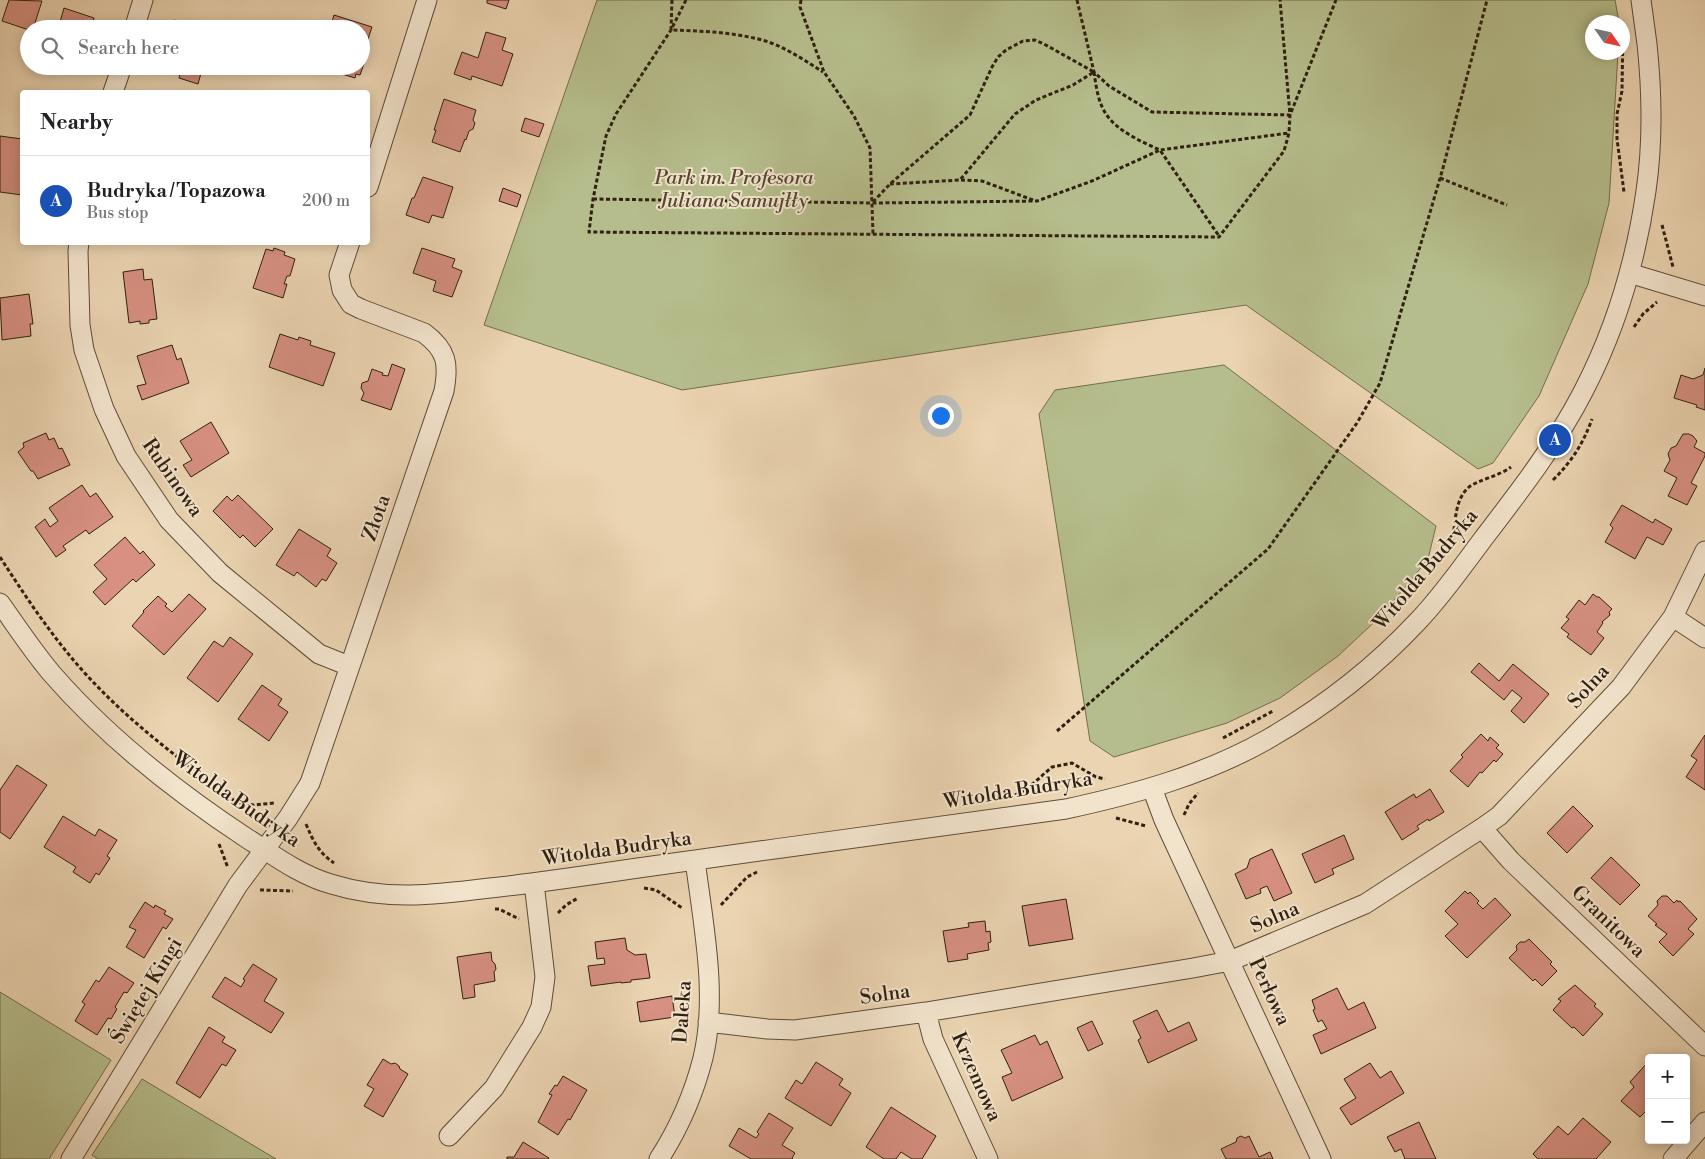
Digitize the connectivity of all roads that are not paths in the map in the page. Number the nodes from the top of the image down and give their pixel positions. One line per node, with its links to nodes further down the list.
1 (143, 0): 4 (street)
2 (427, 0): 7 (street)
3 (1642, 0): 10 (street, Witolda Budryka)
4 (137, 20)
5 (119, 75): 6 (street)
6 (114, 90)
7 (370, 180)
8 (79, 245): 16 (street, Rubinowa)
9 (349, 245): 16 (street, Złota)
10 (1629, 273): 11 (street); 17 (street, Witolda Budryka)
11 (1705, 296)
12 (1705, 551): 14 (street, Solna)
13 (0, 604): 19 (street, Witolda Budryka)
14 (1673, 617): 15 (street); 18 (street, Solna)
15 (1705, 638)
16 (349, 666): 19 (street, Złota)
17 (1152, 788): 20 (street, Witolda Budryka); 22 (street, Perłowa)
18 (1482, 828): 22 (street, Solna); 25 (street, Granitowa)
19 (265, 850): 21 (street, Witolda Budryka); 28 (street, Świętej Kingi)
20 (694, 860): 21 (street, Witolda Budryka); 24 (street, Daleka)
21 (534, 883): 27 (street)
22 (1230, 961): 23 (street, Solna); 31 (street, Perłowa)
23 (926, 1012): 24 (street, Solna); 30 (street, Krzemowa)
24 (708, 1022): 29 (street, Daleka)
25 (1705, 1046)
26 (1705, 1122): 32 (street)
27 (449, 1136)
28 (71, 1159)
29 (660, 1159)
30 (988, 1159)
31 (1321, 1159)
32 (1673, 1159)

